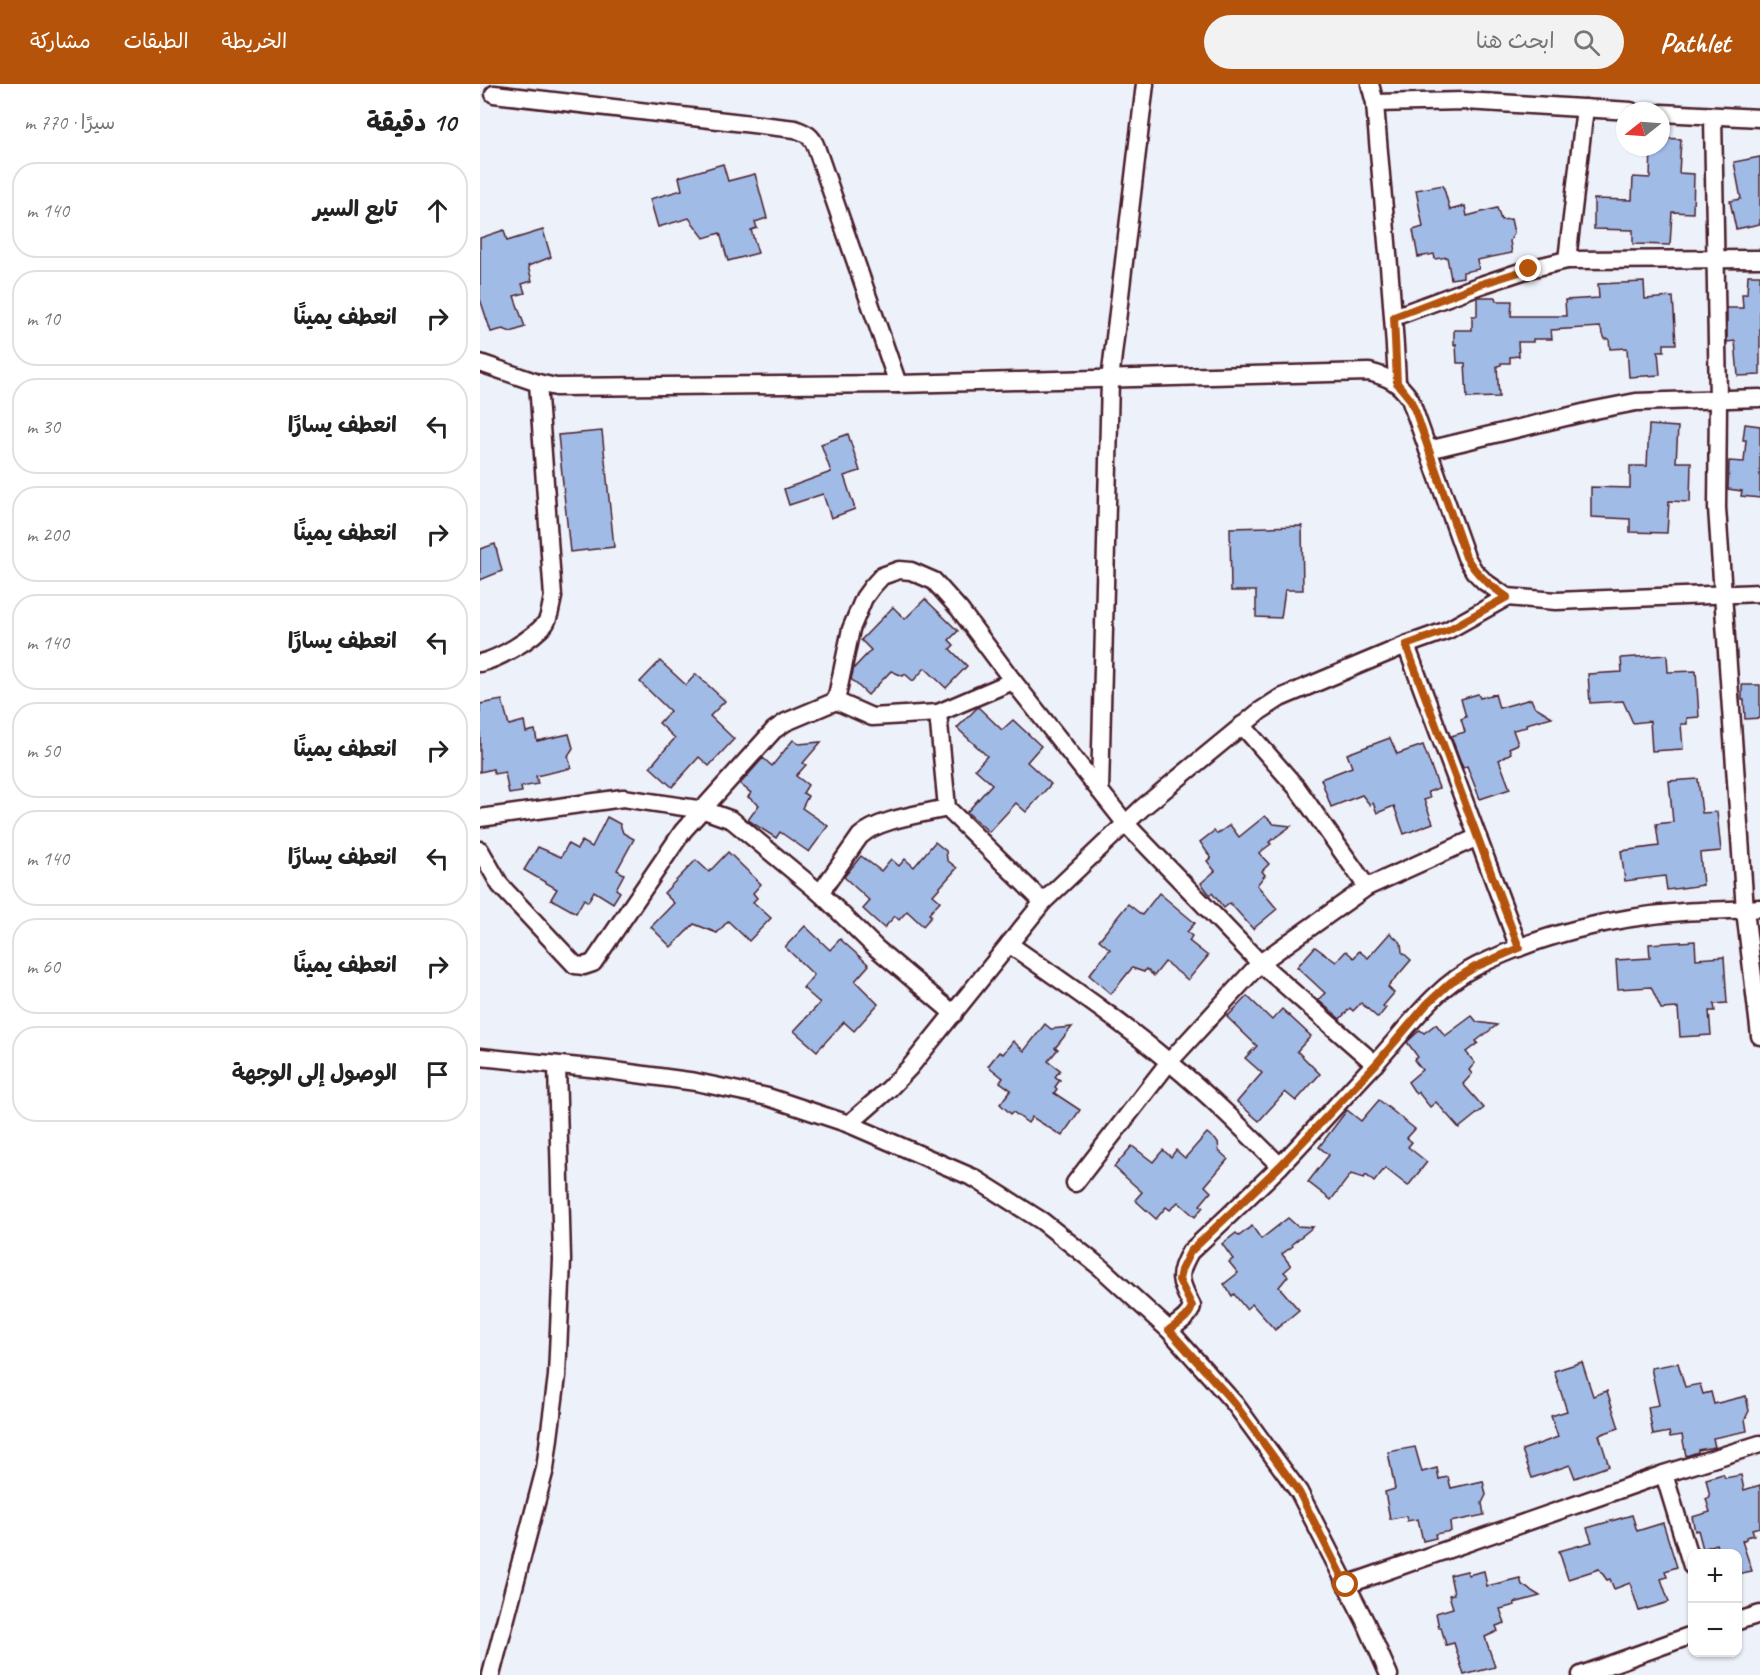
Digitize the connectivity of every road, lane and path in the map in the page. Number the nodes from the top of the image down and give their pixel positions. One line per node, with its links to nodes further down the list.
1 (1145, 84): 16 (street)
2 (1370, 84): 5 (street)
3 (1465, 92): 5 (street); 6 (street)
4 (494, 94): 19 (street)
5 (1375, 103): 14 (street)
6 (1585, 108): 7 (street); 13 (street)
7 (1616, 110)
8 (1670, 114): 9 (street)
9 (1713, 116): 10 (street); 11 (street)
10 (1760, 118)
11 (1714, 258): 12 (street); 13 (street); 21 (street)
12 (1760, 259)
13 (1567, 260): 14 (street)
14 (1394, 317): 18 (street)
15 (480, 363): 17 (street)
16 (1110, 380): 18 (street); 19 (street); 32 (street)
17 (538, 383): 19 (street); 27 (street)
18 (1397, 383): 22 (street)
19 (898, 384)
20 (1760, 398): 21 (street)
21 (1718, 400): 22 (street); 24 (street)
22 (1428, 450): 25 (street)
23 (1760, 592): 24 (street)
24 (1722, 594): 25 (street); 42 (street)
25 (1507, 597): 26 (street)
26 (1406, 645): 31 (street); 37 (street)
27 (480, 663)
28 (1013, 681): 29 (street); 30 (street); 32 (street)
29 (836, 701): 30 (street); 34 (street)
30 (938, 714): 33 (street)
31 (1242, 725): 36 (street); 39 (street)
32 (1100, 791): 36 (street)
33 (947, 808): 40 (street); 41 (street)
34 (704, 810): 35 (street); 38 (street); 40 (street)
35 (480, 818)
36 (1126, 824): 41 (street); 45 (street)
37 (1479, 837): 39 (street); 44 (street)
38 (480, 850)
39 (1367, 887): 45 (street)
40 (820, 893): 46 (street)
41 (1043, 902): 43 (street)
42 (1752, 909): 44 (street); 47 (street)
43 (1009, 944): 46 (street); 49 (street)
44 (1519, 948): 50 (street)
45 (1260, 963): 49 (street); 50 (street)
46 (954, 1014): 52 (street)
47 (1760, 1036)
48 (480, 1058): 51 (street)
49 (1169, 1062): 53 (street); 54 (street)
50 (1376, 1064): 53 (street)
51 (557, 1065): 52 (street); 63 (street)
52 (849, 1125): 55 (street)
53 (1280, 1166): 55 (street)
54 (1075, 1184)
55 (1169, 1330): 59 (street)
56 (1760, 1444): 57 (street)
57 (1664, 1474): 58 (street); 59 (street)
58 (1688, 1553)
59 (1346, 1585): 64 (street)
60 (1760, 1614): 61 (street)
61 (1742, 1619)
62 (1688, 1636): 65 (street)
63 (491, 1675)
64 (1389, 1675)
65 (1581, 1675)

